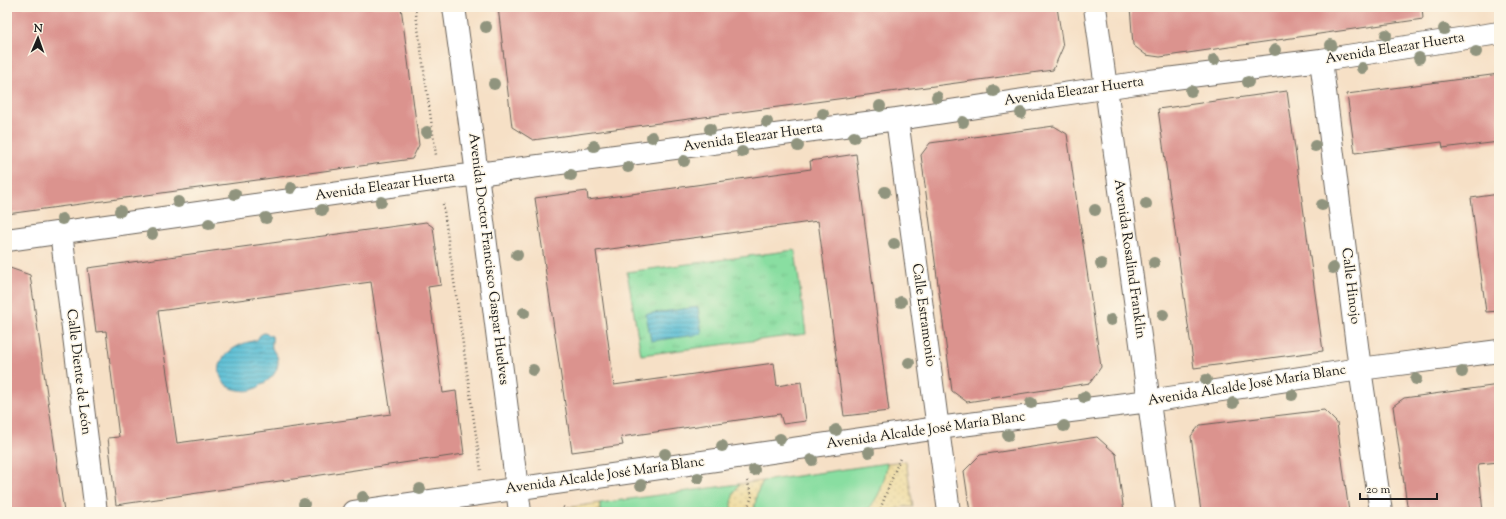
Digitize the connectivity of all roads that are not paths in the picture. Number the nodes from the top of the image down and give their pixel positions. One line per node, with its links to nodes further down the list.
1 (454, 7): 7 (street, Avenida Doctor Francisco Gaspar Huelves)
2 (1095, 7): 5 (street, Avenida Rosalind Franklin)
3 (1499, 33): 4 (street, Avenida Eleazar Huerta)
4 (1321, 60): 5 (street, Avenida Eleazar Huerta); 11 (street, Calle Hinojo)
5 (1105, 88): 6 (street, Avenida Eleazar Huerta); 12 (street, Avenida Rosalind Franklin)
6 (897, 119): 7 (street, Avenida Eleazar Huerta); 13 (street, Calle Estramonio)
7 (478, 174): 8 (street, Avenida Eleazar Huerta); 14 (street, Avenida Doctor Francisco Gaspar Huelves)
8 (61, 232): 9 (street, Avenida Eleazar Huerta); 15 (street, Calle Diente de León)
9 (7, 240)
10 (1499, 351): 11 (street, Avenida Alcalde José María Blanc)
11 (1360, 369): 12 (street, Avenida Alcalde José María Blanc); 20 (street, Calle Hinojo)
12 (1149, 401): 13 (street, Avenida Alcalde José María Blanc); 19 (street, Avenida Rosalind Franklin)
13 (938, 428): 14 (street, Avenida Alcalde José María Blanc); 18 (street, Calle Estramonio)
14 (517, 489): 16 (street, Avenida Alcalde José María Blanc); 17 (street, Avenida Doctor Francisco Gaspar Huelves)
15 (96, 512)
16 (354, 512)
17 (520, 512)
18 (949, 512)
19 (1164, 512)
20 (1381, 512)

